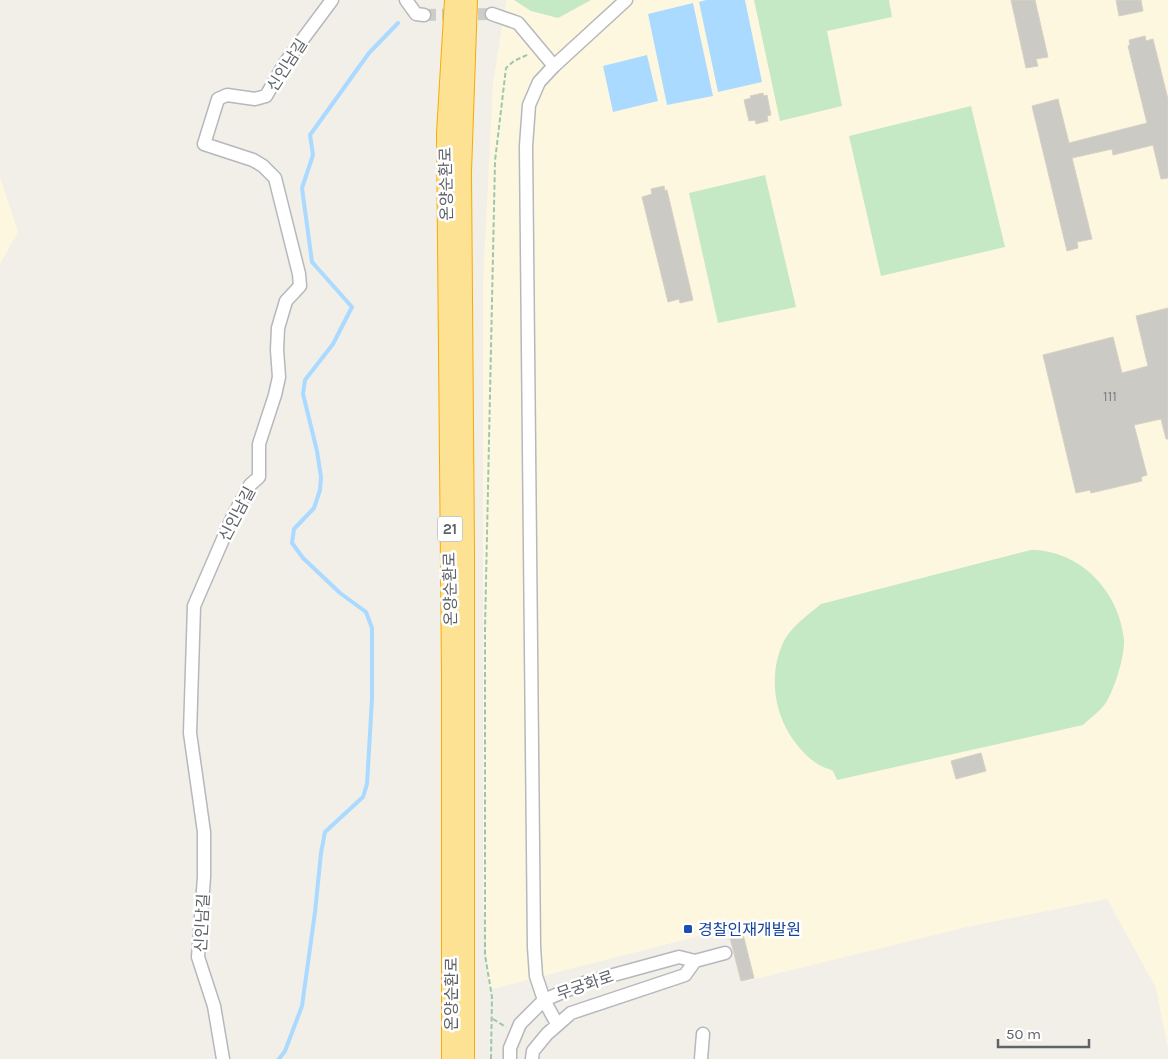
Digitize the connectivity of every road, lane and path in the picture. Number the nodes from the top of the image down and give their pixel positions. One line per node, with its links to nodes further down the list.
1 (332, 0): 17 (street, 신인남길)
2 (406, 0): 7 (street)
3 (454, 0): 18 (highway, 온양순환로 / 21)
4 (468, 0): 19 (highway, 온양순환로 / 21)
5 (626, 0): 9 (street)
6 (492, 14): 8 (street)
7 (424, 15)
8 (537, 46): 9 (street); 13 (path)
9 (554, 66): 12 (street)
10 (725, 953): 11 (street, 무궁화로)
11 (695, 961): 12 (street, 무궁화로); 14 (street, 무궁화로)
12 (544, 1000): 14 (street); 15 (street, 무궁화로)
13 (492, 1019): 15 (path); 20 (path)
14 (557, 1024): 22 (street, 무궁화로)
15 (517, 1033): 21 (street, 무궁화로)
16 (703, 1034): 23 (street)
17 (223, 1059)
18 (451, 1059)
19 (465, 1059)
20 (491, 1059)
21 (510, 1059)
22 (532, 1059)
23 (702, 1059)

